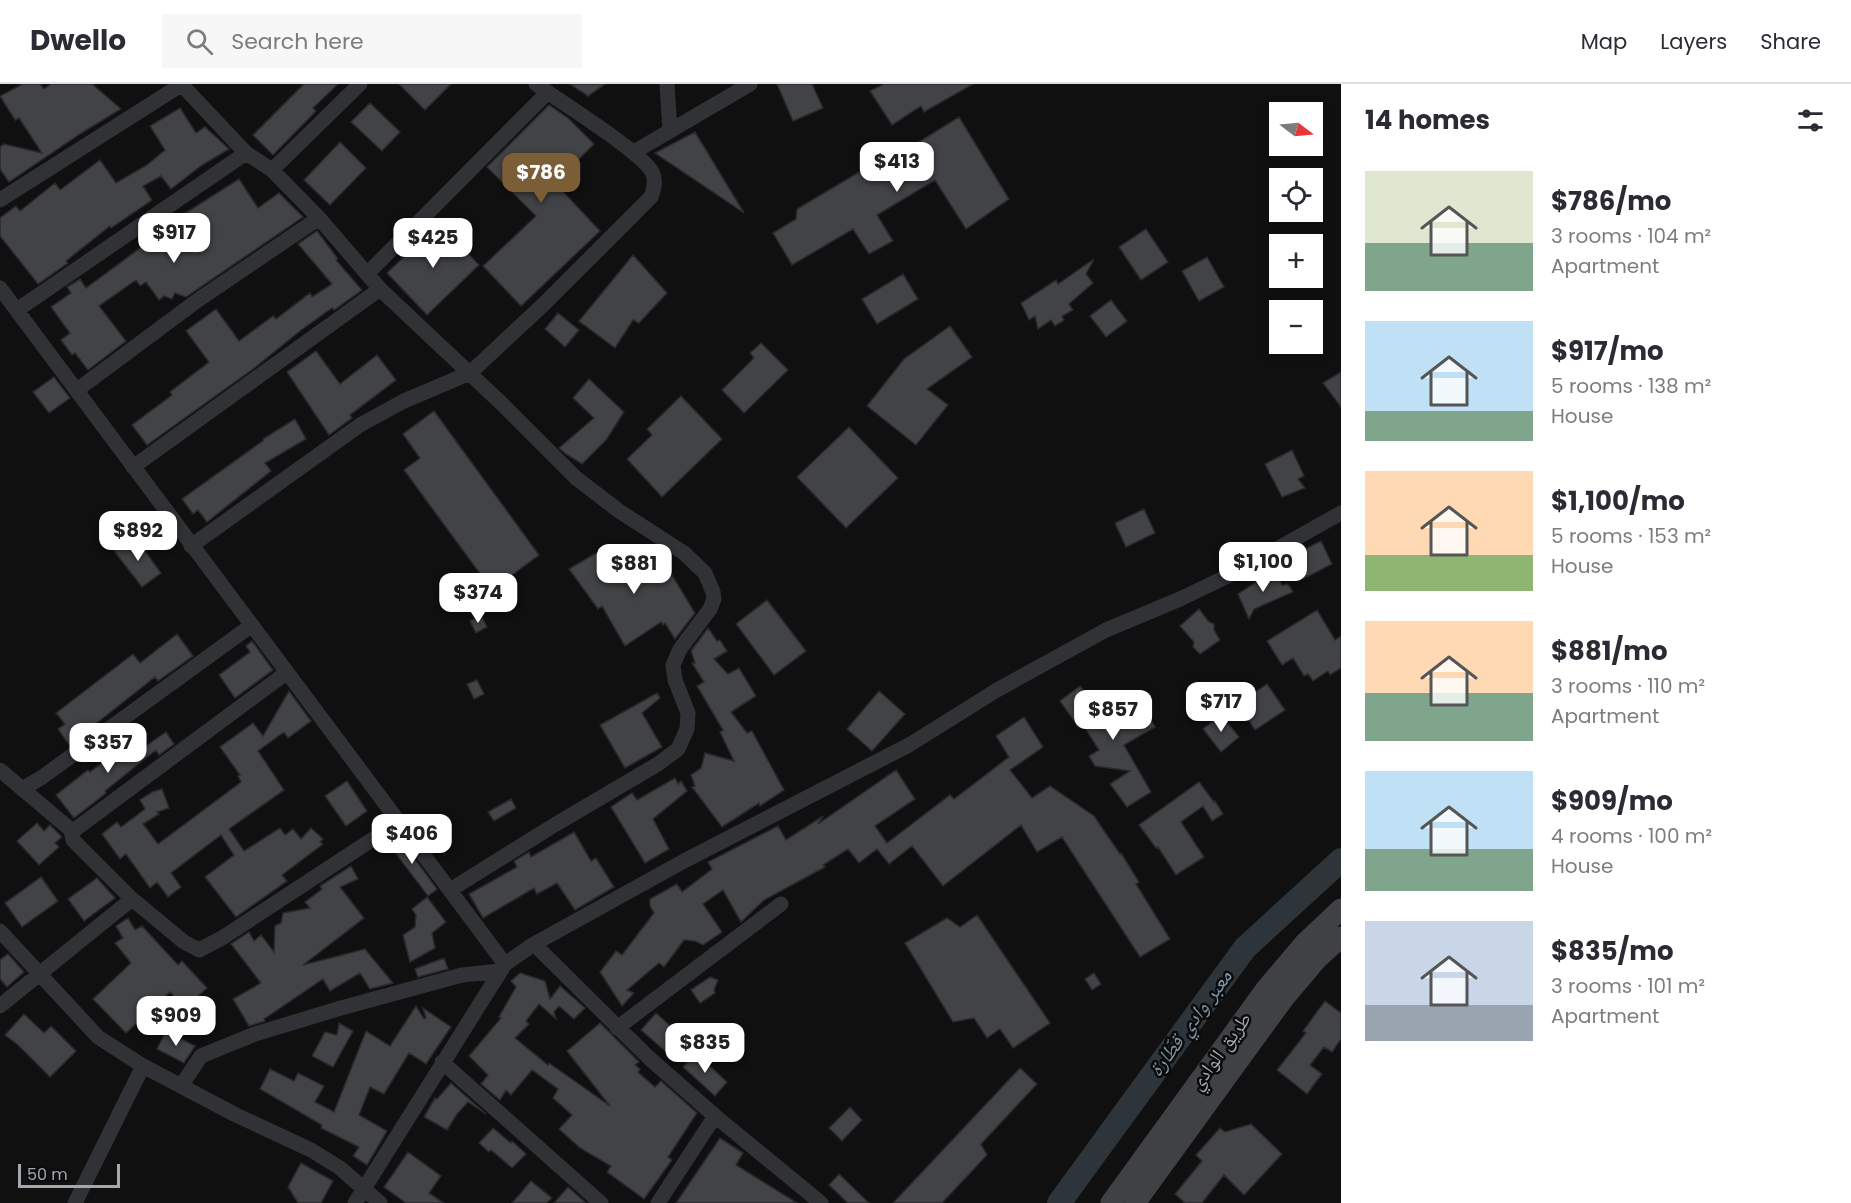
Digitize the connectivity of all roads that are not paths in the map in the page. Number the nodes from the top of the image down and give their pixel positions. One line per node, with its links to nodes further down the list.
1 (360, 84): 9 (street)
2 (667, 84): 6 (street)
3 (750, 84): 6 (street)
4 (181, 85): 8 (street); 10 (street)
5 (541, 88): 7 (street); 12 (street)
6 (670, 131): 7 (street)
7 (634, 152): 16 (street)
8 (246, 153): 9 (street); 15 (street)
9 (272, 170): 11 (street)
10 (0, 200)
11 (319, 218): 12 (street); 17 (street)
12 (367, 274): 14 (street)
13 (0, 288): 15 (street)
14 (380, 289): 16 (street); 18 (street)
15 (17, 310): 17 (street)
16 (470, 373): 20 (street); 27 (street)
17 (77, 390): 18 (street)
18 (133, 467): 20 (street)
19 (1341, 513): 33 (street)
20 (191, 546): 21 (street)
21 (252, 625): 22 (street); 24 (street)
22 (286, 673): 25 (street); 26 (street)
23 (0, 770): 24 (street)
24 (22, 789): 26 (street)
25 (399, 822): 27 (street); 28 (street)
26 (71, 830): 28 (street)
27 (450, 890): 34 (street)
28 (132, 899): 35 (street)
29 (781, 904): 37 (street)
30 (1341, 909): 49 (main road, طريق الوادي)
31 (0, 931): 35 (street)
32 (1341, 937): 50 (main road, طريق الوادي)
33 (534, 944): 34 (street); 37 (street)
34 (502, 967): 38 (street); 40 (street)
35 (41, 974): 36 (street); 39 (street)
36 (0, 1006)
37 (617, 1028): 41 (street)
38 (442, 1062): 42 (street); 47 (street)
39 (143, 1066): 40 (street); 44 (street)
40 (181, 1086): 42 (street)
41 (715, 1116): 43 (street); 48 (street)
42 (364, 1189): 45 (street); 46 (street)
43 (813, 1200)
44 (75, 1203)
45 (355, 1203)
46 (380, 1203)
47 (601, 1203)
48 (658, 1203)
49 (1111, 1203)
50 (1135, 1203)

